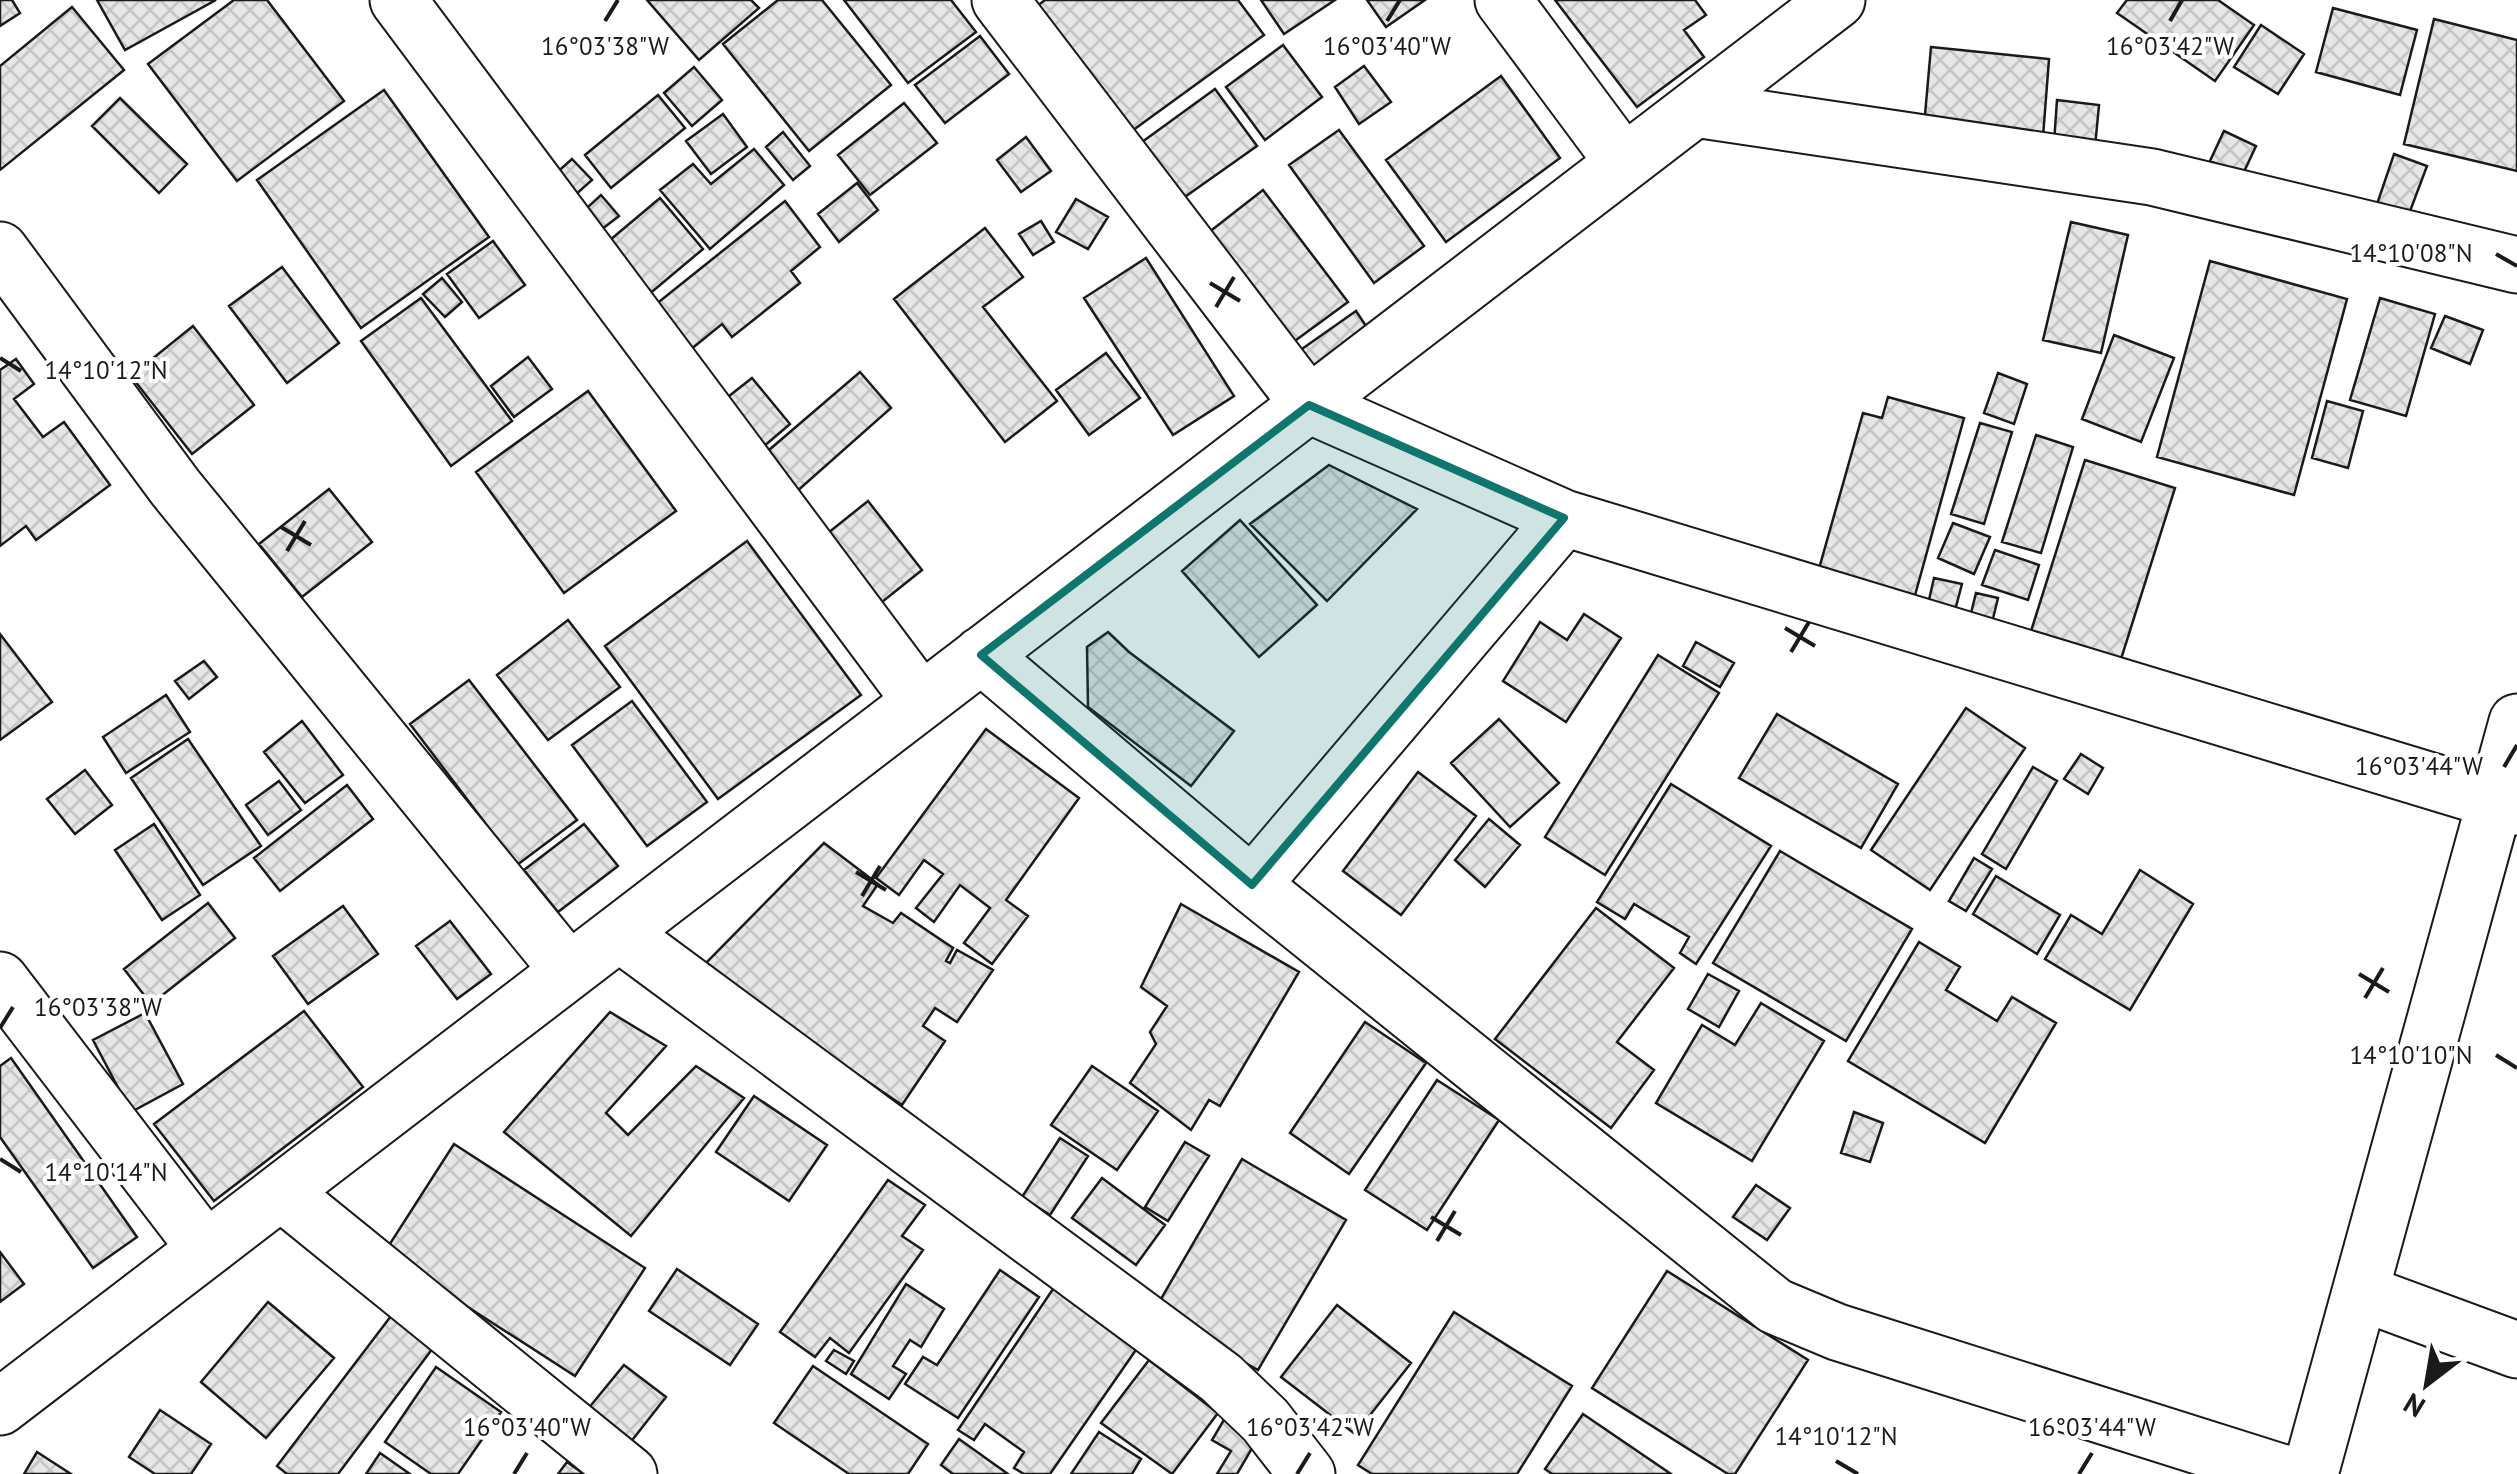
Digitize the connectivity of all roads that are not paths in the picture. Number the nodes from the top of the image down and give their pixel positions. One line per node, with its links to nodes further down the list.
1 (398, 0): 12 (street)
2 (1000, 0): 9 (street)
3 (1503, 0): 6 (street)
4 (1837, 0): 5 (street)
5 (1695, 109): 6 (street); 8 (street)
6 (1624, 163): 9 (street)
7 (0, 250): 17 (street)
8 (2517, 266)
9 (1309, 405): 10 (street); 11 (street)
10 (1564, 518): 14 (street); 15 (street)
11 (981, 656): 12 (street); 15 (street)
12 (921, 700): 16 (street)
13 (2517, 722): 14 (street)
14 (2506, 803): 21 (street)
15 (1252, 884): 26 (street)
16 (620, 934): 17 (street); 24 (street)
17 (569, 971): 19 (street)
18 (0, 980): 20 (street)
19 (281, 1192): 20 (street); 25 (street)
20 (206, 1249): 23 (street)
21 (2360, 1292): 22 (street); 27 (street)
22 (2517, 1350)
23 (0, 1408)
24 (1303, 1473)
25 (629, 1474)
26 (2288, 1474)
27 (2310, 1474)

